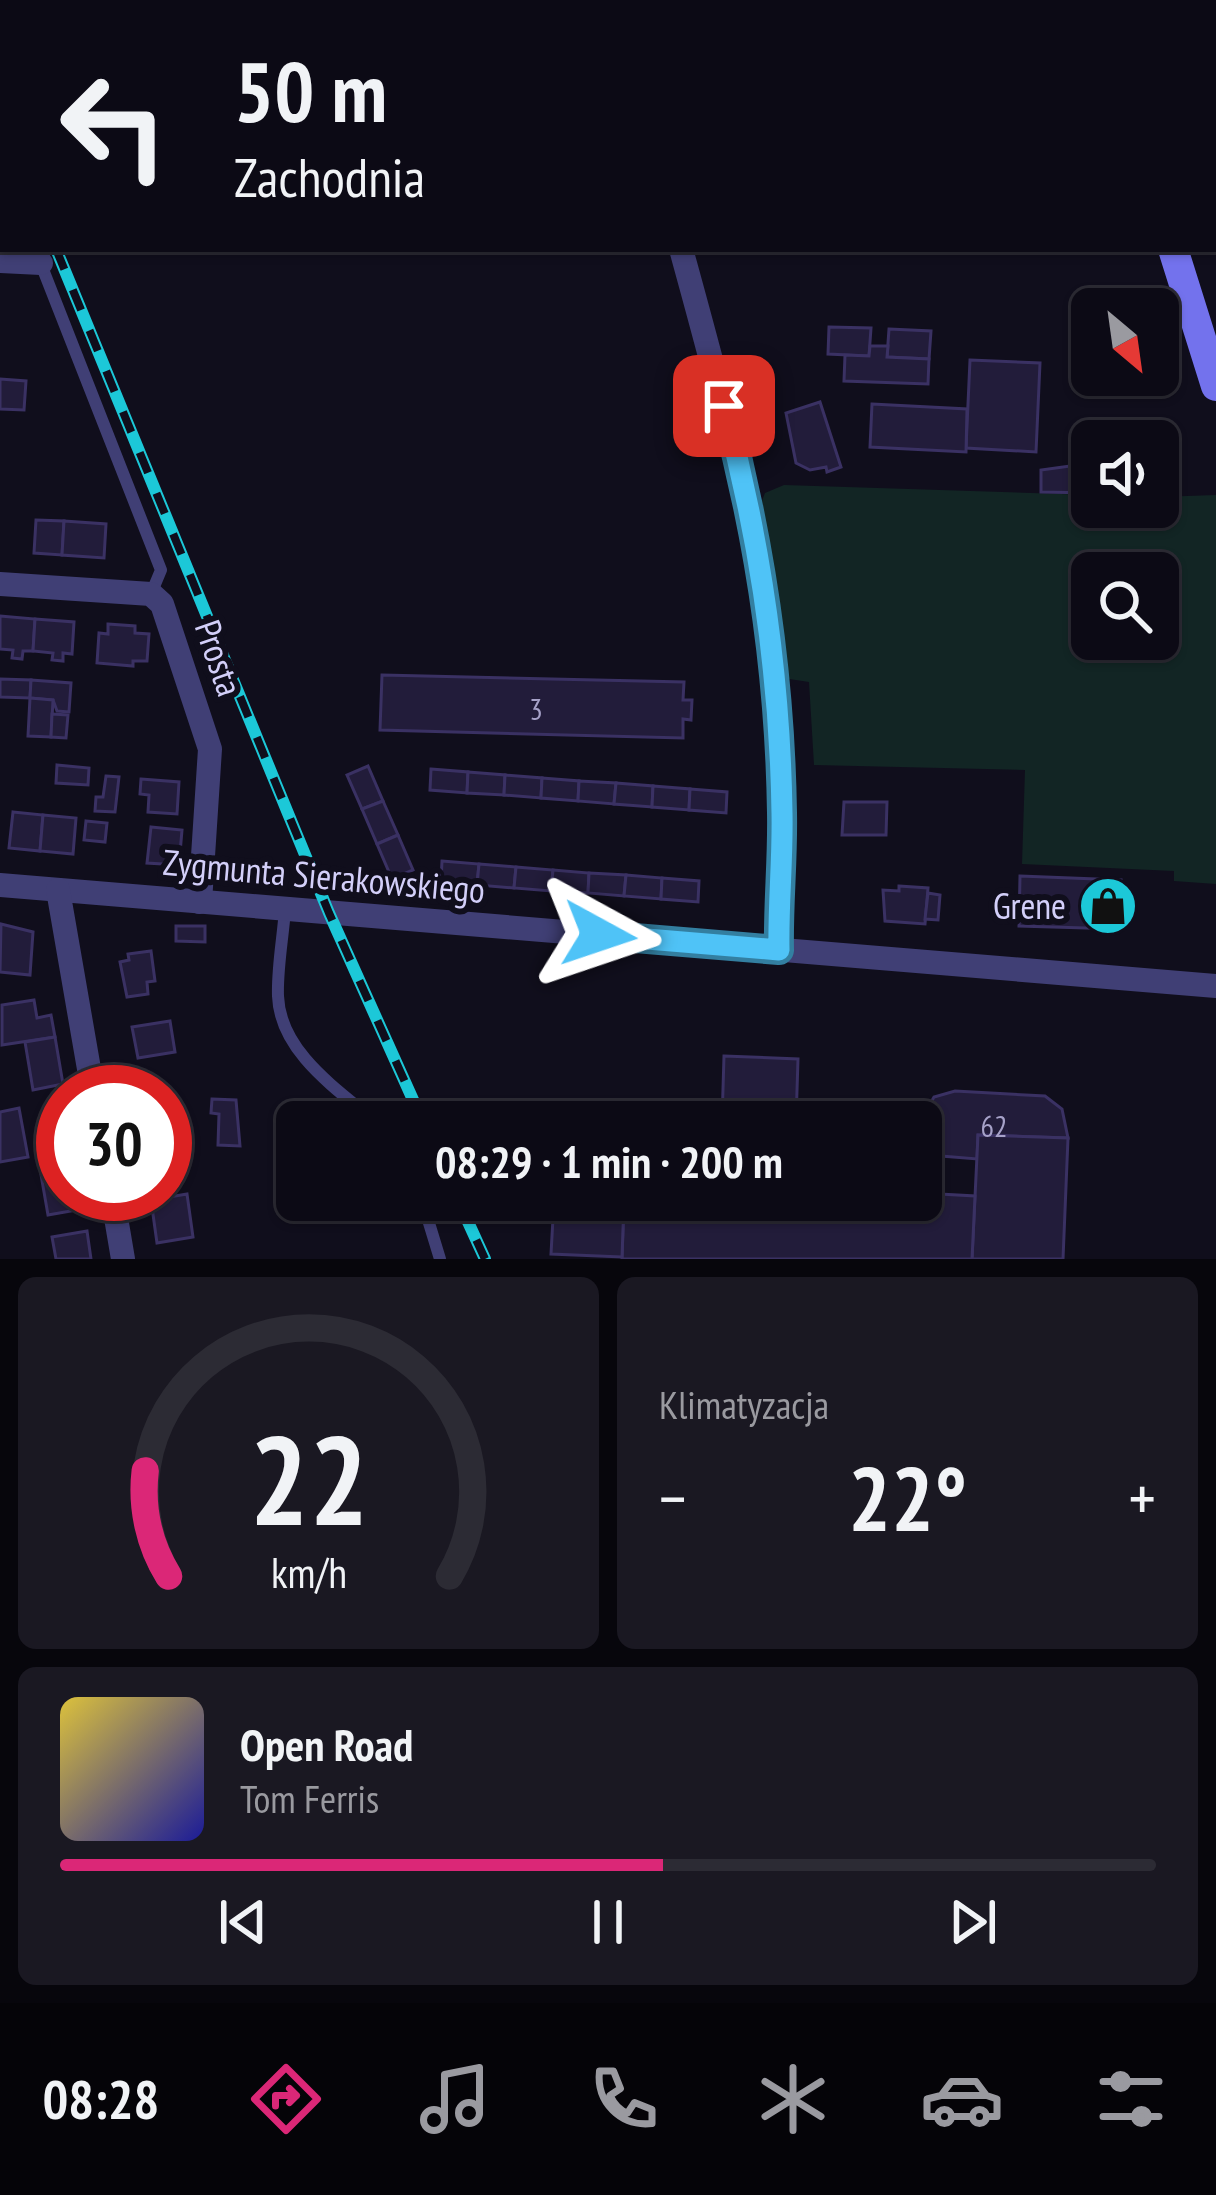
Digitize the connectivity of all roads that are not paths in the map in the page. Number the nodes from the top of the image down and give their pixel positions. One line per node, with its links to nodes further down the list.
1 (682, 252): 12 (street)
2 (1175, 252): 5 (main road)
3 (38, 256): 4 (street); 7 (lane)
4 (0, 261)
5 (1216, 386)
6 (0, 584): 7 (street, Prosta)
7 (151, 594): 10 (street, Prosta)
8 (0, 885): 9 (street, Zygmunta Sierakowskiego)
9 (58, 890): 10 (street, Zygmunta Sierakowskiego); 14 (street)
10 (200, 902): 11 (street, Zygmunta Sierakowskiego)
11 (285, 909): 12 (street, Zygmunta Sierakowskiego); 15 (lane)
12 (779, 950): 13 (street, Zygmunta Sierakowskiego)
13 (1216, 986)
14 (89, 1065)
15 (352, 1101)
16 (117, 1221): 18 (street)
17 (428, 1221): 19 (lane)
18 (123, 1259)
19 (440, 1259)

